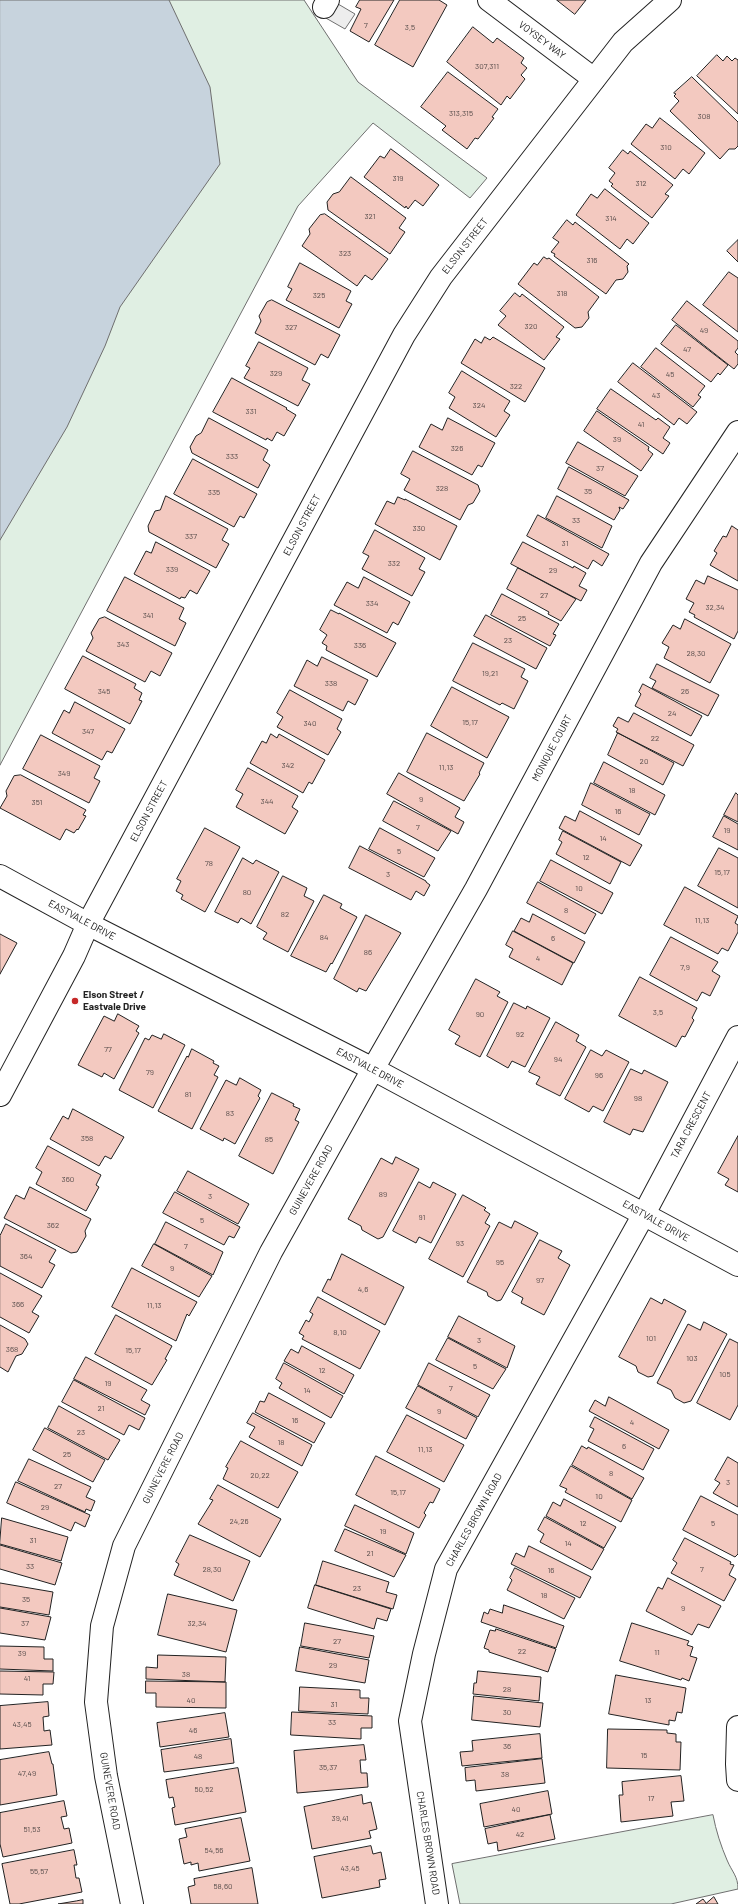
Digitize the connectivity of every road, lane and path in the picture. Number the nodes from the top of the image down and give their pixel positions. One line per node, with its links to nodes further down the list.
1 (489, 0): 3 (street, VOYSEY WAY)
2 (670, 0): 3 (street, ELSON STREET)
3 (594, 79): 6 (street, ELSON STREET)
4 (738, 432): 8 (street, MONIQUE COURT)
5 (0, 876): 6 (street, EASTVALE DRIVE)
6 (88, 924): 8 (street, EASTVALE DRIVE); 9 (street, ELSON STREET)
7 (738, 1037): 10 (street, TARA CRESCENT)
8 (372, 1069): 10 (street, EASTVALE DRIVE); 14 (street, GUINEVERE ROAD)
9 (0, 1095)
10 (644, 1214): 11 (street, EASTVALE DRIVE); 15 (street, CHARLES BROWN ROAD)
11 (738, 1266)
12 (738, 1728): 13 (street)
13 (738, 1780)
14 (132, 1904)
15 (437, 1904)

